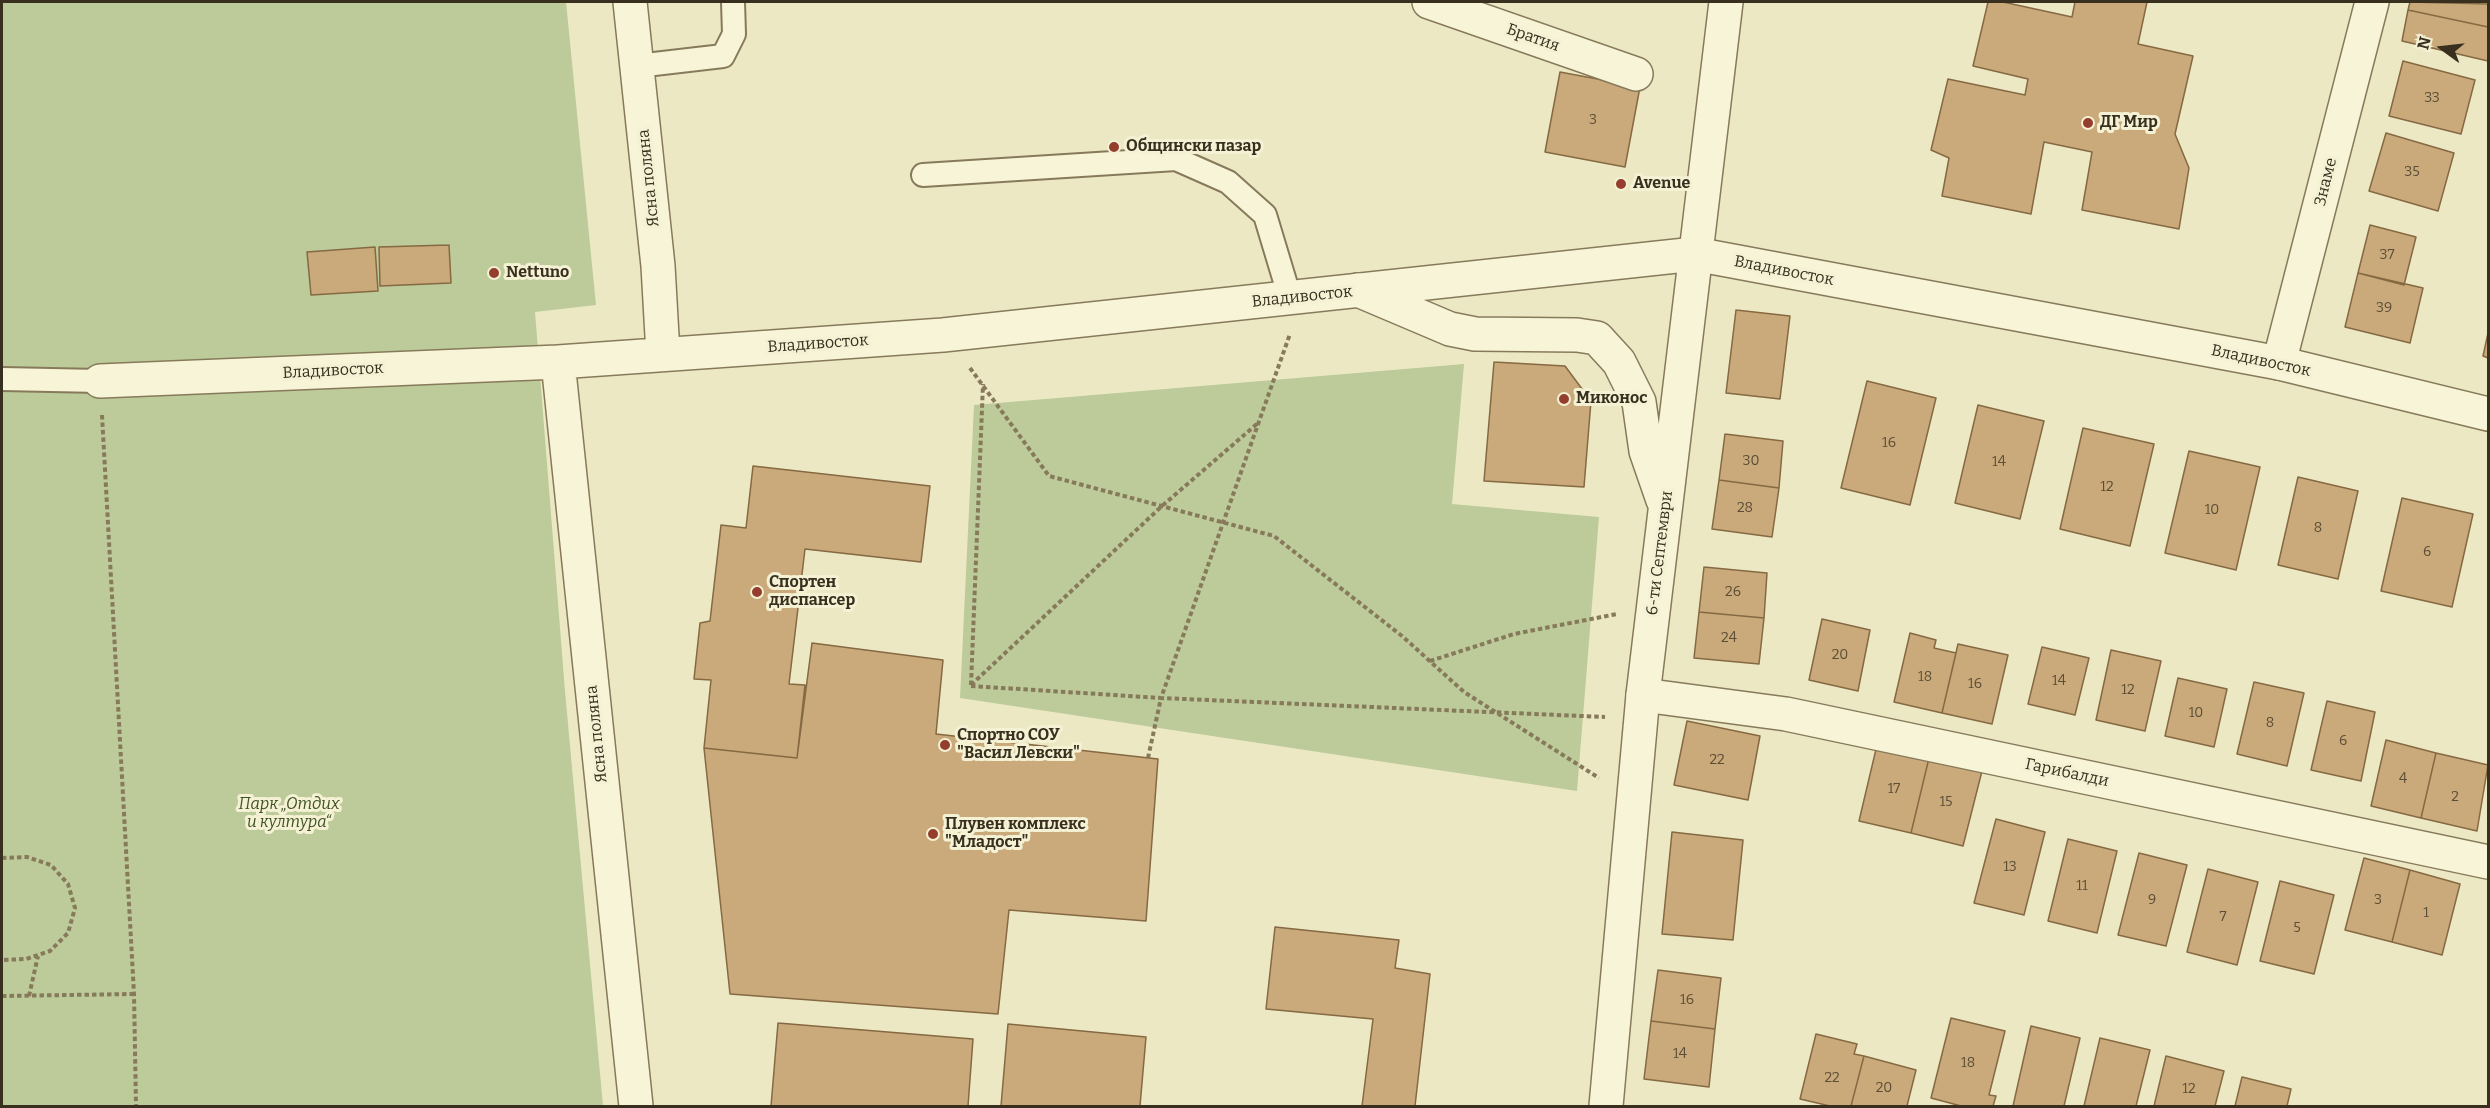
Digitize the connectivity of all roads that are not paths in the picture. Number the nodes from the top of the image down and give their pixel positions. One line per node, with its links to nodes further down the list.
1 (630, 2): 6 (street, Ясна поляна)
2 (733, 2): 6 (lane)
3 (1429, 2): 7 (street, Братия)
4 (1726, 2): 9 (street, 6-ти Септември)
5 (2372, 2): 14 (street, Знаме)
6 (637, 66): 12 (street, Ясна поляна)
7 (1636, 74)
8 (923, 175): 11 (lane)
9 (1695, 254): 10 (street, Владивосток); 14 (street, Владивосток); 18 (street, 6-ти Септември)
10 (1358, 290): 11 (street, Владивосток); 18 (street)
11 (1296, 297): 12 (street, Владивосток)
12 (663, 354): 13 (street, Владивосток)
13 (558, 362): 16 (street, Владивосток); 21 (street, Ясна поляна)
14 (2279, 363): 17 (street, Владивосток)
15 (2, 379): 16 (lane)
16 (100, 381)
17 (2488, 414)
18 (1665, 505): 19 (street, 6-ти Септември)
19 (1642, 707): 20 (street, Гарибалди); 22 (street, 6-ти Септември)
20 (2488, 862)
21 (636, 1107)
22 (1606, 1107)

